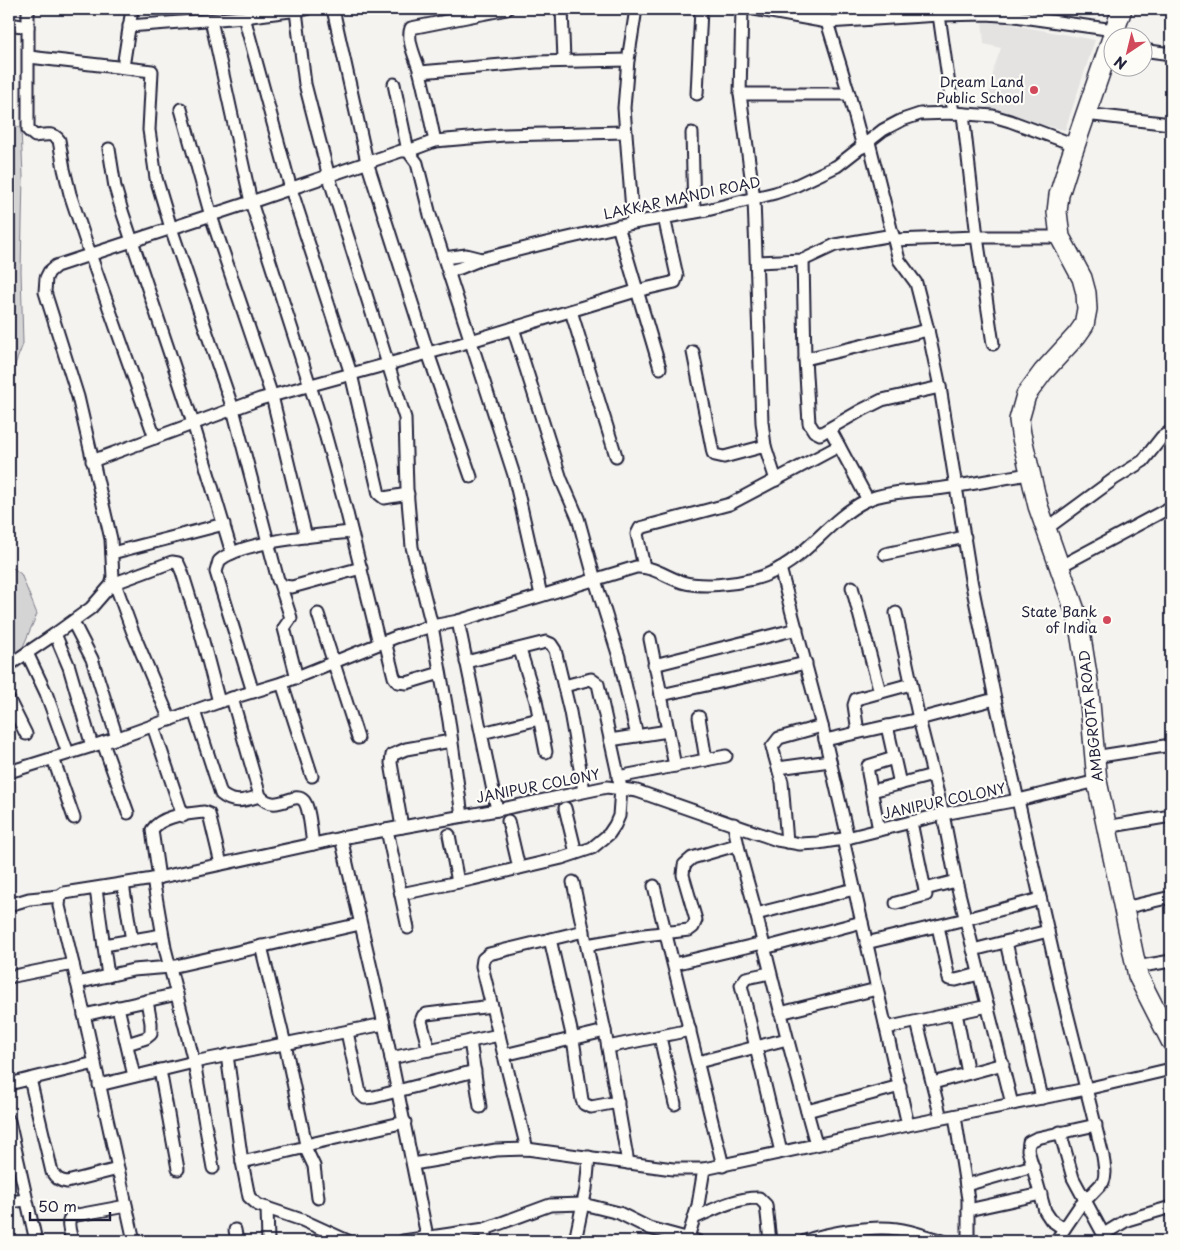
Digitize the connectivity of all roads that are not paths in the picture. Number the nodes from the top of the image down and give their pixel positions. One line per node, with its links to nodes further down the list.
1 (28, 9): 20 (street)
2 (132, 9): 19 (street)
3 (333, 9): 46 (street)
4 (507, 9): 30 (street)
5 (562, 9): 26 (street)
6 (636, 9): 27 (street)
7 (701, 9): 32 (street)
8 (742, 9): 33 (street)
9 (754, 9): 17 (street)
10 (823, 9): 17 (street)
11 (1122, 9): 21 (main road, AMBGROTA ROAD)
12 (301, 10): 15 (street); 47 (street)
13 (885, 14): 14 (street); 17 (street)
14 (939, 15): 22 (street); 36 (street)
15 (244, 17): 16 (street); 48 (street)
16 (211, 20): 19 (street); 50 (street)
17 (827, 22): 34 (street)
18 (9, 24): 20 (street)
19 (129, 26): 28 (street)
20 (28, 27): 25 (street)
21 (1116, 28)
22 (1102, 38)
23 (1152, 51): 24 (street)
24 (1171, 54)
25 (29, 57): 28 (street); 61 (street)
26 (564, 60): 27 (street); 30 (street)
27 (628, 60): 39 (street)
28 (123, 67): 56 (street)
29 (1102, 68): 37 (main road, AMBGROTA ROAD)
30 (420, 72): 41 (street)
31 (394, 84): 45 (street)
32 (697, 94)
33 (740, 94): 34 (street); 49 (street)
34 (849, 94): 42 (street)
35 (181, 110): 52 (street)
36 (958, 113): 42 (street, LAKKAR MANDI ROAD); 43 (street, LAKKAR MANDI ROAD); 58 (street)
37 (1085, 114): 38 (street); 43 (main road, AMBGROTA ROAD)
38 (1171, 124)
39 (625, 132): 41 (street); 54 (street)
40 (692, 133): 51 (street)
41 (434, 141): 45 (street)
42 (866, 144): 49 (street, LAKKAR MANDI ROAD); 59 (street)
43 (1075, 145): 57 (main road, AMBGROTA ROAD)
44 (109, 149): 60 (street)
45 (408, 151): 46 (street); 62 (street)
46 (368, 162): 47 (street); 74 (street)
47 (328, 177): 48 (street); 76 (street)
48 (291, 189): 50 (street); 78 (street)
49 (754, 199): 51 (street, LAKKAR MANDI ROAD); 65 (street)
50 (251, 202): 52 (street); 79 (street)
51 (694, 212): 53 (street, LAKKAR MANDI ROAD)
52 (211, 216): 56 (street); 81 (street)
53 (664, 217): 54 (street, LAKKAR MANDI ROAD); 67 (street)
54 (633, 223): 55 (street, LAKKAR MANDI ROAD)
55 (618, 226): 63 (street, LAKKAR MANDI ROAD); 67 (street)
56 (171, 228): 60 (street); 82 (street)
57 (1060, 236): 58 (street); 91 (main road, AMBGROTA ROAD)
58 (977, 237): 59 (street); 72 (street)
59 (894, 238): 64 (street); 70 (street)
60 (132, 241): 61 (street); 83 (street)
61 (90, 254): 86 (street); 90 (street)
62 (444, 258): 63 (street); 66 (street)
63 (482, 259): 66 (street)
64 (803, 260): 65 (street); 75 (street)
65 (757, 262): 87 (street)
66 (449, 271): 71 (street)
67 (636, 291): 68 (street); 77 (street)
68 (571, 311): 69 (street); 89 (street)
69 (512, 328): 71 (street); 112 (street)
70 (928, 330): 75 (street); 80 (street)
71 (470, 341): 74 (street); 115 (street)
72 (993, 344)
73 (693, 352): 87 (street)
74 (428, 353): 76 (street); 92 (street)
75 (805, 359): 84 (street)
76 (388, 364): 78 (street); 95 (street)
77 (660, 368)
78 (352, 374): 79 (street); 95 (street)
79 (310, 385): 81 (street); 100 (street)
80 (940, 387): 84 (street); 94 (street)
81 (272, 396): 82 (street); 101 (street)
82 (233, 409): 83 (street); 103 (street)
83 (193, 424): 86 (street); 98 (street)
84 (830, 429): 88 (street)
85 (1171, 431): 99 (street)
86 (155, 438): 90 (street)
87 (765, 446): 93 (street)
88 (839, 446): 93 (street); 96 (street)
89 (616, 456)
90 (92, 461): 104 (street)
91 (1030, 474): 94 (street); 99 (main road, AMBGROTA ROAD)
92 (471, 477)
93 (776, 480): 107 (street)
94 (956, 486): 96 (street); 102 (street)
95 (408, 494): 120 (street)
96 (868, 500): 110 (street)
97 (1171, 507): 108 (street)
98 (224, 524): 104 (street); 105 (street)
99 (1046, 529): 108 (main road, AMBGROTA ROAD)
100 (351, 532): 101 (street); 109 (street)
101 (306, 537): 103 (street)
102 (965, 537): 106 (street); 141 (street)
103 (267, 543): 105 (street); 113 (street)
104 (112, 553): 111 (street)
105 (232, 553): 137 (street)
106 (885, 554)
107 (644, 567): 110 (street); 112 (street)
108 (1059, 567): 167 (main road, AMBGROTA ROAD)
109 (360, 568): 113 (street); 124 (street)
110 (780, 568): 121 (street)
111 (114, 580): 119 (street); 143 (street); 147 (street)
112 (595, 580): 115 (street); 156 (street)
113 (280, 584): 133 (street)
114 (852, 587): 138 (street)
115 (541, 595): 118 (street)
116 (896, 613): 135 (street)
117 (318, 614): 127 (street)
118 (458, 621): 120 (street); 128 (street)
119 (73, 622): 122 (street); 157 (street)
120 (432, 626): 124 (street); 132 (street)
121 (797, 628): 129 (street); 131 (street)
122 (56, 634): 126 (street); 162 (street)
123 (650, 639): 131 (street)
124 (382, 642): 127 (street); 132 (street)
125 (520, 650): 128 (street); 136 (street); 148 (street)
126 (27, 653): 130 (street); 165 (street)
127 (335, 662): 133 (street); 158 (street)
128 (466, 662): 154 (street)
129 (806, 663): 139 (street); 150 (street)
130 (9, 665)
131 (654, 665): 139 (street)
132 (440, 673): 161 (street)
133 (297, 678): 134 (street)
134 (282, 683): 137 (street); 176 (street)
135 (911, 684): 138 (street); 146 (street)
136 (564, 686): 159 (street); 180 (street)
137 (253, 692): 140 (street)
138 (880, 692): 153 (street)
139 (660, 695): 152 (street)
140 (232, 698): 143 (street); 182 (street)
141 (995, 699): 146 (street); 183 (street)
142 (9, 700): 155 (street)
143 (219, 702): 144 (street)
144 (194, 711): 147 (street); 182 (street)
145 (699, 717): 170 (street)
146 (919, 719): 151 (street); 175 (street)
147 (170, 720): 149 (street)
148 (539, 720): 154 (street); 164 (street)
149 (153, 726): 157 (street); 188 (street)
150 (822, 726): 160 (street); 173 (street)
151 (886, 726): 153 (street); 169 (street)
152 (668, 731): 156 (street); 172 (street)
153 (858, 732): 160 (street)
154 (482, 733): 185 (street)
155 (26, 734)
156 (637, 736): 159 (street)
157 (117, 738): 162 (street)
158 (358, 738)
159 (610, 740): 178 (street)
160 (826, 740): 171 (street)
161 (451, 741): 189 (street); 195 (street)
162 (97, 744): 165 (street); 186 (street)
163 (1171, 745): 167 (street)
164 (546, 752)
165 (68, 753): 168 (street)
166 (726, 756): 170 (street)
167 (1094, 757): 177 (main road, AMBGROTA ROAD)
168 (53, 758): 174 (street); 191 (street)
169 (894, 758): 179 (street); 181 (street)
170 (706, 760): 172 (street)
171 (830, 761): 173 (street); 201 (street)
172 (676, 766): 178 (street)
173 (778, 768): 202 (street)
174 (9, 772)
175 (934, 775): 179 (street); 187 (street)
176 (312, 776)
177 (1097, 781): 183 (street, JANIPUR COLONY); 196 (main road, AMBGROTA ROAD)
178 (620, 783): 180 (street, JANIPUR COLONY); 194 (street, JANIPUR COLONY); 205 (street)
179 (900, 784): 181 (street)
180 (584, 791): 185 (street, JANIPUR COLONY)
181 (872, 791): 198 (street)
182 (260, 796): 203 (street)
183 (1018, 800): 187 (street, JANIPUR COLONY); 220 (street)
184 (564, 808): 205 (street)
185 (498, 810): 189 (street, JANIPUR COLONY)
186 (128, 812)
187 (944, 814): 193 (street, JANIPUR COLONY); 209 (street)
188 (183, 816): 206 (street); 208 (street)
189 (462, 816): 195 (street, JANIPUR COLONY)
190 (1171, 816): 196 (street)
191 (74, 818)
192 (508, 821): 207 (street)
193 (911, 822): 198 (street, JANIPUR COLONY); 216 (street)
194 (734, 824): 202 (street, JANIPUR COLONY); 204 (street)
195 (402, 827): 197 (street, JANIPUR COLONY)
196 (1106, 827): 223 (main road, AMBGROTA ROAD)
197 (387, 830): 200 (street, JANIPUR COLONY); 217 (street)
198 (879, 830): 201 (street, JANIPUR COLONY)
199 (448, 835): 210 (street)
200 (341, 838): 203 (street, JANIPUR COLONY); 227 (street)
201 (846, 838): 202 (street, JANIPUR COLONY); 215 (street)
202 (787, 842)
203 (313, 844): 206 (street, JANIPUR COLONY)
204 (736, 845): 224 (street); 232 (street)
205 (576, 853): 207 (street)
206 (221, 864): 208 (street, JANIPUR COLONY)
207 (519, 868): 210 (street)
208 (156, 878): 212 (street, JANIPUR COLONY); 233 (street)
209 (956, 881): 216 (street); 225 (street)
210 (458, 882): 217 (street)
211 (573, 882): 230 (street)
212 (123, 884): 214 (street, JANIPUR COLONY); 235 (street)
213 (654, 886): 232 (street)
214 (96, 889): 218 (street, JANIPUR COLONY); 238 (street)
215 (854, 889): 224 (street); 226 (street)
216 (925, 889): 221 (street)
217 (401, 894): 229 (street)
218 (60, 896): 222 (street, JANIPUR COLONY); 244 (street)
219 (1171, 897): 223 (street)
220 (1040, 898): 225 (street); 231 (street)
221 (896, 903)
222 (9, 905)
223 (1124, 908): 247 (main road, AMBGROTA ROAD)
224 (756, 914): 240 (street)
225 (966, 919): 228 (street); 242 (street)
226 (862, 922): 237 (street); 240 (street)
227 (360, 924): 241 (street); 263 (street)
228 (938, 926): 237 (street); 249 (street)
229 (408, 928)
230 (584, 931): 234 (street); 239 (street)
231 (1048, 931): 236 (street); 296 (street)
232 (666, 932): 239 (street); 245 (street)
233 (162, 935): 235 (street); 246 (street)
234 (550, 939): 256 (street); 270 (street)
235 (132, 941): 238 (street)
236 (1006, 942): 242 (street); 298 (street)
237 (866, 943): 253 (street)
238 (104, 945): 251 (street)
239 (587, 945): 266 (street)
240 (764, 945): 245 (street); 248 (street)
241 (261, 946): 246 (street); 275 (street)
242 (973, 950): 249 (street)
243 (1171, 961): 247 (street)
244 (73, 964): 250 (street); 252 (street)
245 (674, 964): 265 (street)
246 (171, 967): 251 (street); 254 (street)
247 (1136, 968): 273 (main road, AMBGROTA ROAD)
248 (770, 973): 259 (street); 277 (street)
249 (980, 974): 257 (street)
250 (9, 976)
251 (108, 976): 252 (street)
252 (77, 982): 261 (street)
253 (877, 989): 259 (street); 264 (street)
254 (177, 994): 255 (street); 282 (street)
255 (147, 1001): 258 (street); 274 (street)
256 (492, 1006): 268 (street); 278 (street)
257 (988, 1006): 260 (street); 285 (street)
258 (118, 1007): 261 (street); 274 (street)
259 (780, 1013): 271 (street)
260 (956, 1013): 262 (street); 289 (street)
261 (84, 1015): 284 (street)
262 (917, 1022): 264 (street); 292 (street)
263 (384, 1024): 267 (street); 281 (street)
264 (886, 1028): 295 (street)
265 (690, 1030): 269 (street); 283 (street)
266 (605, 1031): 270 (street); 276 (street)
267 (347, 1032): 275 (street); 297 (street)
268 (499, 1036): 272 (street); 280 (street)
269 (660, 1037): 276 (street); 300 (street)
270 (574, 1039): 280 (street); 299 (street)
271 (787, 1039): 277 (street); 303 (street)
272 (470, 1041): 278 (street); 288 (street)
273 (1171, 1041)
274 (127, 1044): 290 (street)
275 (285, 1044): 279 (street); 312 (street)
276 (608, 1047): 299 (street)
277 (756, 1047): 283 (street); 314 (street)
278 (429, 1050): 281 (street)
279 (227, 1055): 282 (street); 316 (street)
280 (504, 1055): 313 (street)
281 (391, 1058): 297 (street)
282 (194, 1062): 287 (street); 321 (street)
283 (698, 1062): 319 (street)
284 (94, 1064): 291 (street); 294 (street)
285 (1003, 1064): 289 (street); 301 (street)
286 (1171, 1069): 296 (street)
287 (160, 1070): 290 (street); 323 (street)
288 (475, 1071): 297 (street); 302 (street)
289 (968, 1074): 292 (street)
290 (134, 1076): 294 (street)
291 (30, 1079): 293 (street); 322 (street)
292 (933, 1083): 305 (street)
293 (9, 1084)
294 (99, 1084): 322 (street)
295 (900, 1086): 303 (street); 308 (street)
296 (1086, 1089): 298 (street); 309 (street)
297 (398, 1091): 307 (street)
298 (1042, 1098): 301 (street)
299 (618, 1102): 317 (street)
300 (675, 1104)
301 (1012, 1104): 304 (street)
302 (480, 1107)
303 (807, 1111): 311 (street)
304 (954, 1116): 305 (street); 325 (street)
305 (942, 1118): 308 (street)
306 (9, 1121): 329 (street)
307 (404, 1122): 312 (street); 318 (street)
308 (908, 1125): 311 (street)
309 (1096, 1125): 310 (street); 328 (street)
310 (1060, 1132): 320 (street); 328 (street)
311 (816, 1144): 314 (street)
312 (306, 1146): 316 (street); 327 (street)
313 (526, 1149): 315 (street); 318 (street)
314 (781, 1152): 319 (street)
315 (589, 1157): 317 (street); 331 (street)
316 (242, 1162): 334 (street)
317 (628, 1162): 324 (street)
318 (413, 1164): 341 (street)
319 (723, 1166): 324 (street)
320 (1032, 1166): 325 (street); 326 (street)
321 (213, 1168)
322 (118, 1169): 332 (street)
323 (178, 1169)
324 (704, 1170): 336 (street)
325 (966, 1185): 335 (street)
326 (1041, 1194): 335 (street); 338 (street)
327 (318, 1198)
328 (1086, 1199): 338 (street); 340 (street)
329 (26, 1200): 330 (street); 343 (street)
330 (9, 1202)
331 (583, 1204): 337 (street); 339 (street); 350 (street)
332 (126, 1206): 344 (street); 345 (street)
333 (1171, 1207): 340 (street)
334 (267, 1208): 346 (street); 347 (street)
335 (968, 1210): 354 (street)
336 (694, 1218): 342 (street); 351 (street)
337 (485, 1229): 341 (street); 349 (street)
338 (1064, 1229): 355 (street)
339 (654, 1236): 342 (street)
340 (1106, 1238)
341 (428, 1239): 348 (street)
342 (690, 1240)
343 (36, 1241)
344 (72, 1241)
345 (134, 1241)
346 (268, 1241)
347 (348, 1241)
348 (403, 1241)
349 (487, 1241)
350 (575, 1241)
351 (770, 1241)
352 (804, 1241): 353 (street)
353 (943, 1241)
354 (968, 1241)
355 (1056, 1241)

